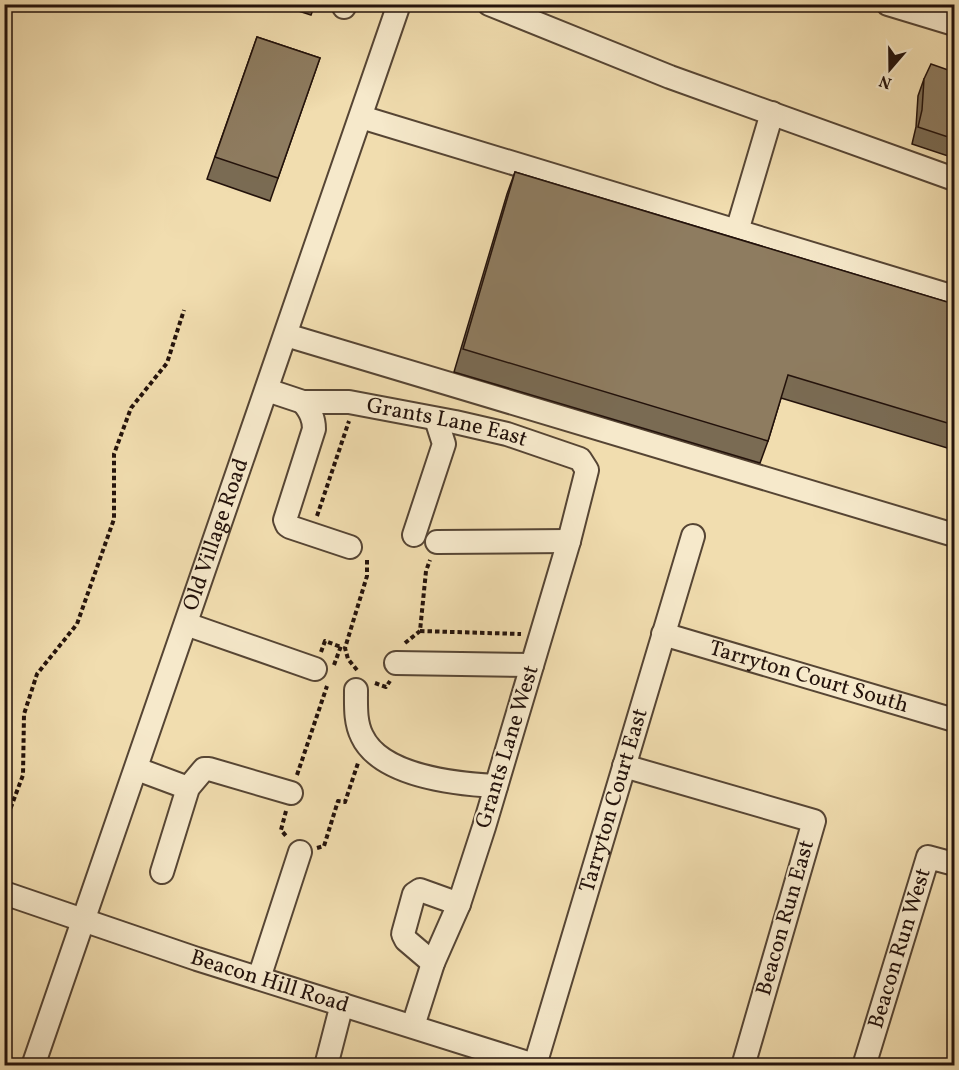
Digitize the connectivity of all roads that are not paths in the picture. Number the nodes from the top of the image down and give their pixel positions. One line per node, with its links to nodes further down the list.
1 (399, 4): 6 (street, Old Village Road)
2 (489, 4): 5 (street)
3 (888, 4): 4 (street)
4 (954, 24)
5 (772, 113): 7 (street); 8 (street)
6 (361, 117): 8 (street); 10 (street, Old Village Road)
7 (954, 179)
8 (737, 231): 9 (street)
9 (954, 297)
10 (286, 335): 11 (street, Old Village Road); 16 (street)
11 (267, 390): 12 (street, Grants Lane East); 21 (street, Old Village Road)
12 (303, 402): 13 (street, Grants Lane East); 20 (street)
13 (436, 418): 14 (street, Grants Lane East); 15 (street)
14 (585, 464): 18 (street, Grants Lane West)
15 (414, 535)
16 (954, 535)
17 (693, 536): 22 (street, Tarryton Court East)
18 (569, 541): 19 (street); 24 (street, Grants Lane West)
19 (437, 542)
20 (359, 551)
21 (186, 624): 25 (street); 29 (street, Old Village Road)
22 (663, 634): 27 (street, Tarryton Court South); 28 (street, Tarryton Court East)
23 (396, 663): 24 (street)
24 (532, 665): 30 (street, Grants Lane West)
25 (326, 673)
26 (362, 681): 30 (street)
27 (954, 720)
28 (624, 766): 45 (street, Tarryton Court East); 46 (street, Beacon Run East)
29 (136, 769): 31 (street); 38 (street, Old Village Road)
30 (496, 786): 37 (street, Grants Lane West)
31 (188, 788): 32 (street); 35 (street)
32 (291, 793)
33 (300, 852): 40 (street)
34 (954, 864): 47 (street, Beacon Run West)
35 (162, 872)
36 (4, 893): 38 (street, Beacon Hill Road)
37 (459, 904): 39 (street, Grants Lane West); 39 (street)
38 (84, 920): 40 (street, Beacon Hill Road); 43 (street, Old Village Road)
39 (433, 963): 42 (street, Grants Lane West)
40 (260, 978): 41 (street, Beacon Hill Road)
41 (342, 1004): 42 (street, Beacon Hill Road); 44 (street)
42 (413, 1026): 45 (street, Beacon Hill Road)
43 (33, 1065)
44 (326, 1065)
45 (536, 1065)
46 (743, 1065)
47 (864, 1065)

